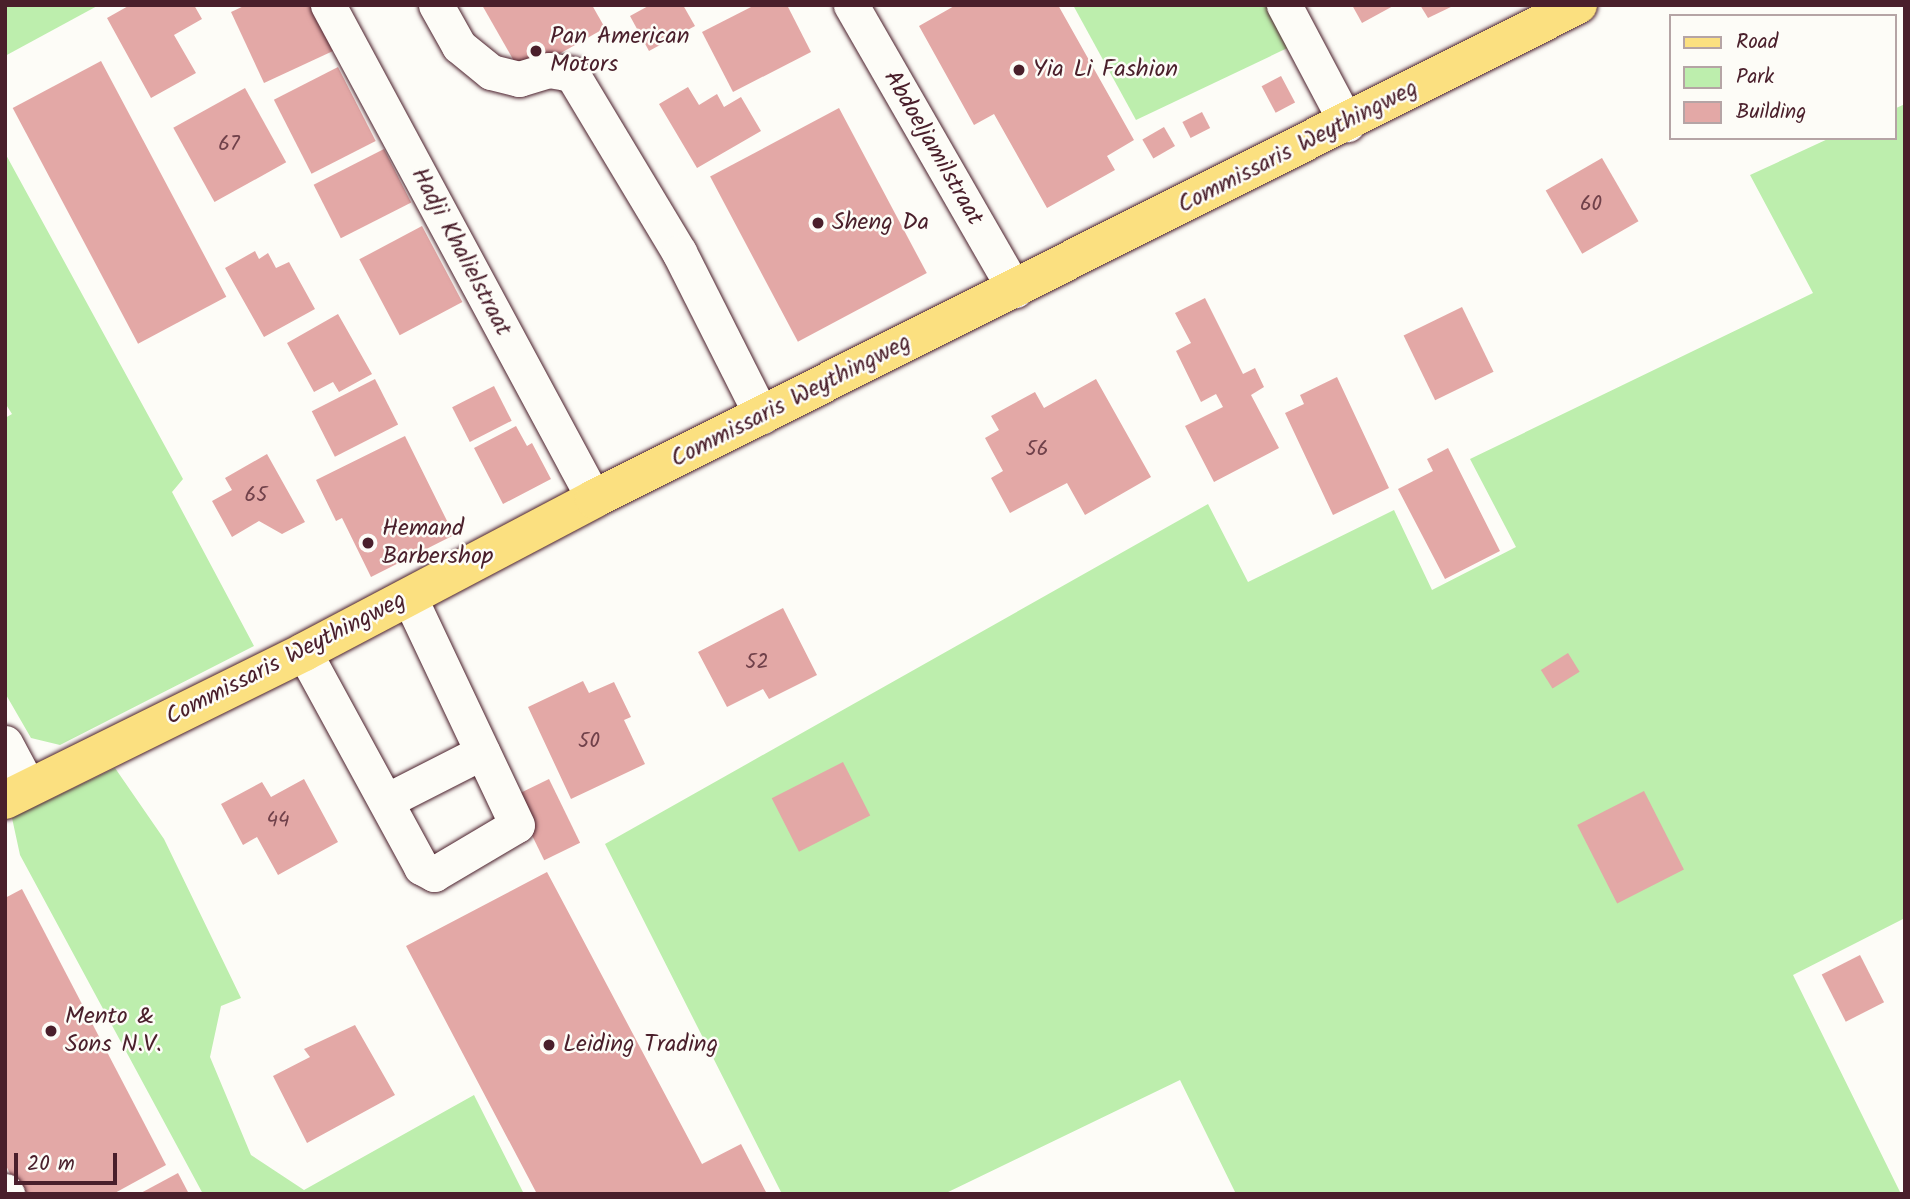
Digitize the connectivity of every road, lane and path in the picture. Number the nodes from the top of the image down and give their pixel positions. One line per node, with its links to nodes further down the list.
1 (328, 5): 9 (street, Hadji Khalielstraat)
2 (436, 5): 8 (street)
3 (851, 5): 7 (street, Abdoeljamilstraat)
4 (1284, 5): 6 (street)
5 (1578, 5): 6 (main road, Commissaris Weythingweg)
6 (1347, 124): 7 (main road, Commissaris Weythingweg)
7 (1015, 290): 8 (main road, Commissaris Weythingweg)
8 (762, 416): 9 (main road, Commissaris Weythingweg)
9 (594, 499): 10 (main road, Commissaris Weythingweg)
10 (409, 597): 11 (main road, Commissaris Weythingweg); 13 (street)
11 (304, 652): 14 (main road, Commissaris Weythingweg); 15 (street)
12 (5, 743): 14 (street)
13 (482, 752): 15 (street); 15 (street)
14 (17, 794)
15 (386, 801)

